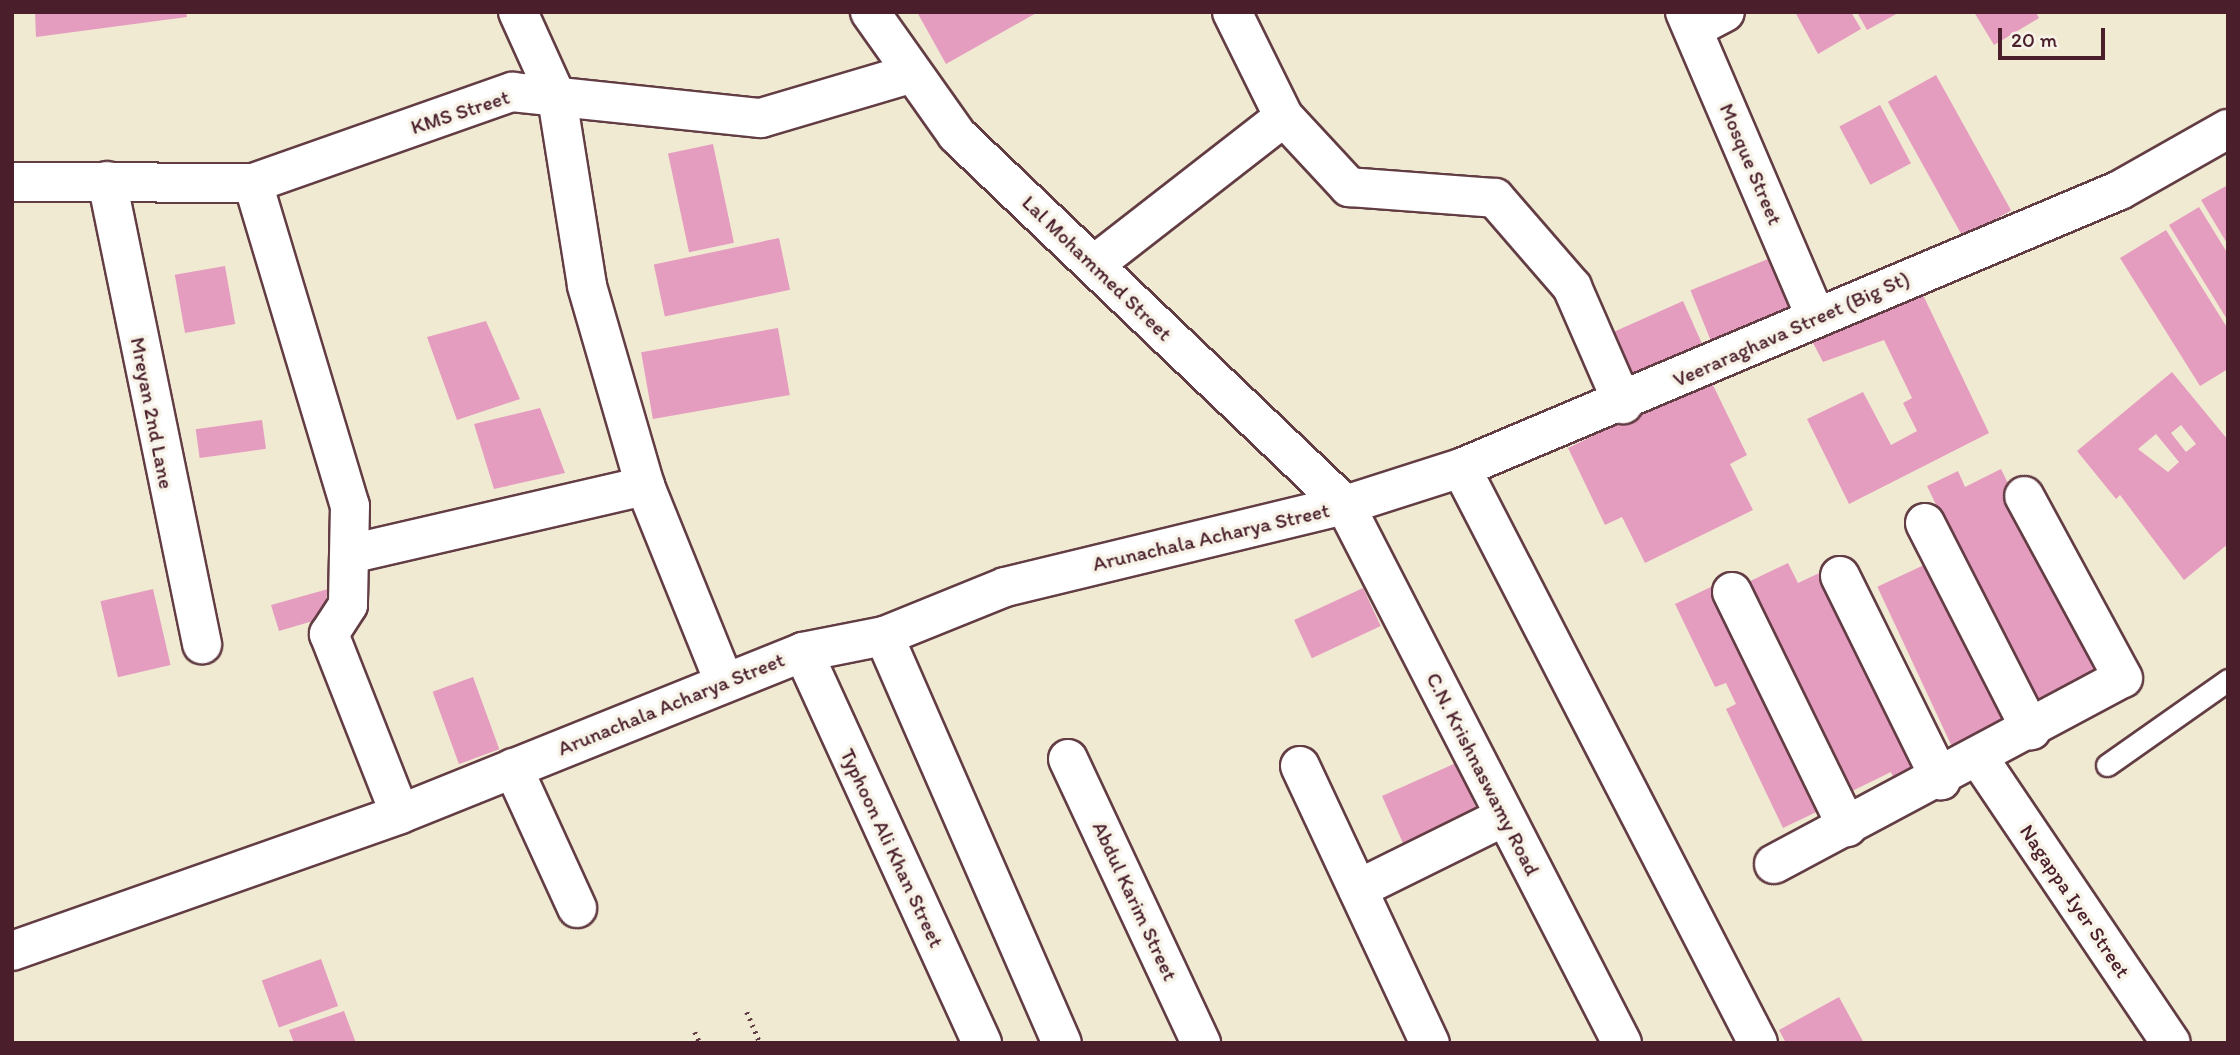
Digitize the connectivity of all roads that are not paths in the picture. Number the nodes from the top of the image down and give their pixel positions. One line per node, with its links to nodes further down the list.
1 (518, 12): 6 (street)
2 (870, 12): 5 (street, Lal Mohammed Street)
3 (1232, 12): 7 (street)
4 (1701, 18): 13 (street, Mosque Street)
5 (909, 74): 6 (street, KMS Street); 12 (street, Lal Mohammed Street)
6 (557, 98): 11 (street, KMS Street); 16 (street)
7 (1284, 117): 12 (street); 14 (street)
8 (2228, 129): 13 (street, Veeraraghava Street (Big St))
9 (12, 181): 10 (street, KMS Street)
10 (107, 181): 11 (street, KMS Street); 24 (street, Mreyan 2nd Lane)
11 (253, 183): 20 (street)
12 (1095, 264): 18 (street, Lal Mohammed Street)
13 (1815, 316): 14 (street, Veeraraghava Street (Big St))
14 (1623, 404): 15 (street, Veeraraghava Street (Big St))
15 (1461, 468): 18 (street, Veeraraghava Street (Big St)); 47 (street)
16 (645, 486): 20 (street); 26 (street)
17 (2024, 496): 28 (street)
18 (1345, 505): 23 (street, Arunachala Acharya Street); 36 (street, C.N. Krishnaswamy Road)
19 (1925, 523): 28 (street)
20 (350, 554): 35 (street)
21 (1840, 576): 34 (street)
22 (1732, 592): 37 (street)
23 (884, 636): 25 (street, Arunachala Acharya Street); 43 (street)
24 (202, 644)
25 (803, 652): 26 (street, Arunachala Acharya Street); 42 (street, Typhoon Ali Khan Street)
26 (723, 679): 33 (street, Arunachala Acharya Street)
27 (2228, 680): 31 (lane)
28 (2031, 730): 30 (street)
29 (1068, 759): 44 (street, Abdul Karim Street)
30 (1980, 760): 34 (street); 48 (street, Nagappa Iyer Street)
31 (2107, 765)
32 (1300, 766): 39 (street)
33 (513, 768): 35 (street, Arunachala Acharya Street); 40 (street)
34 (1941, 780): 37 (street)
35 (400, 814): 41 (street, Arunachala Acharya Street)
36 (1504, 817): 39 (street); 46 (street, C.N. Krishnaswamy Road)
37 (1847, 827): 38 (street)
38 (1774, 864)
39 (1358, 889): 45 (street)
40 (577, 908)
41 (12, 951)
42 (982, 1043)
43 (1062, 1043)
44 (1201, 1043)
45 (1430, 1043)
46 (1622, 1043)
47 (1758, 1043)
48 (2171, 1043)

